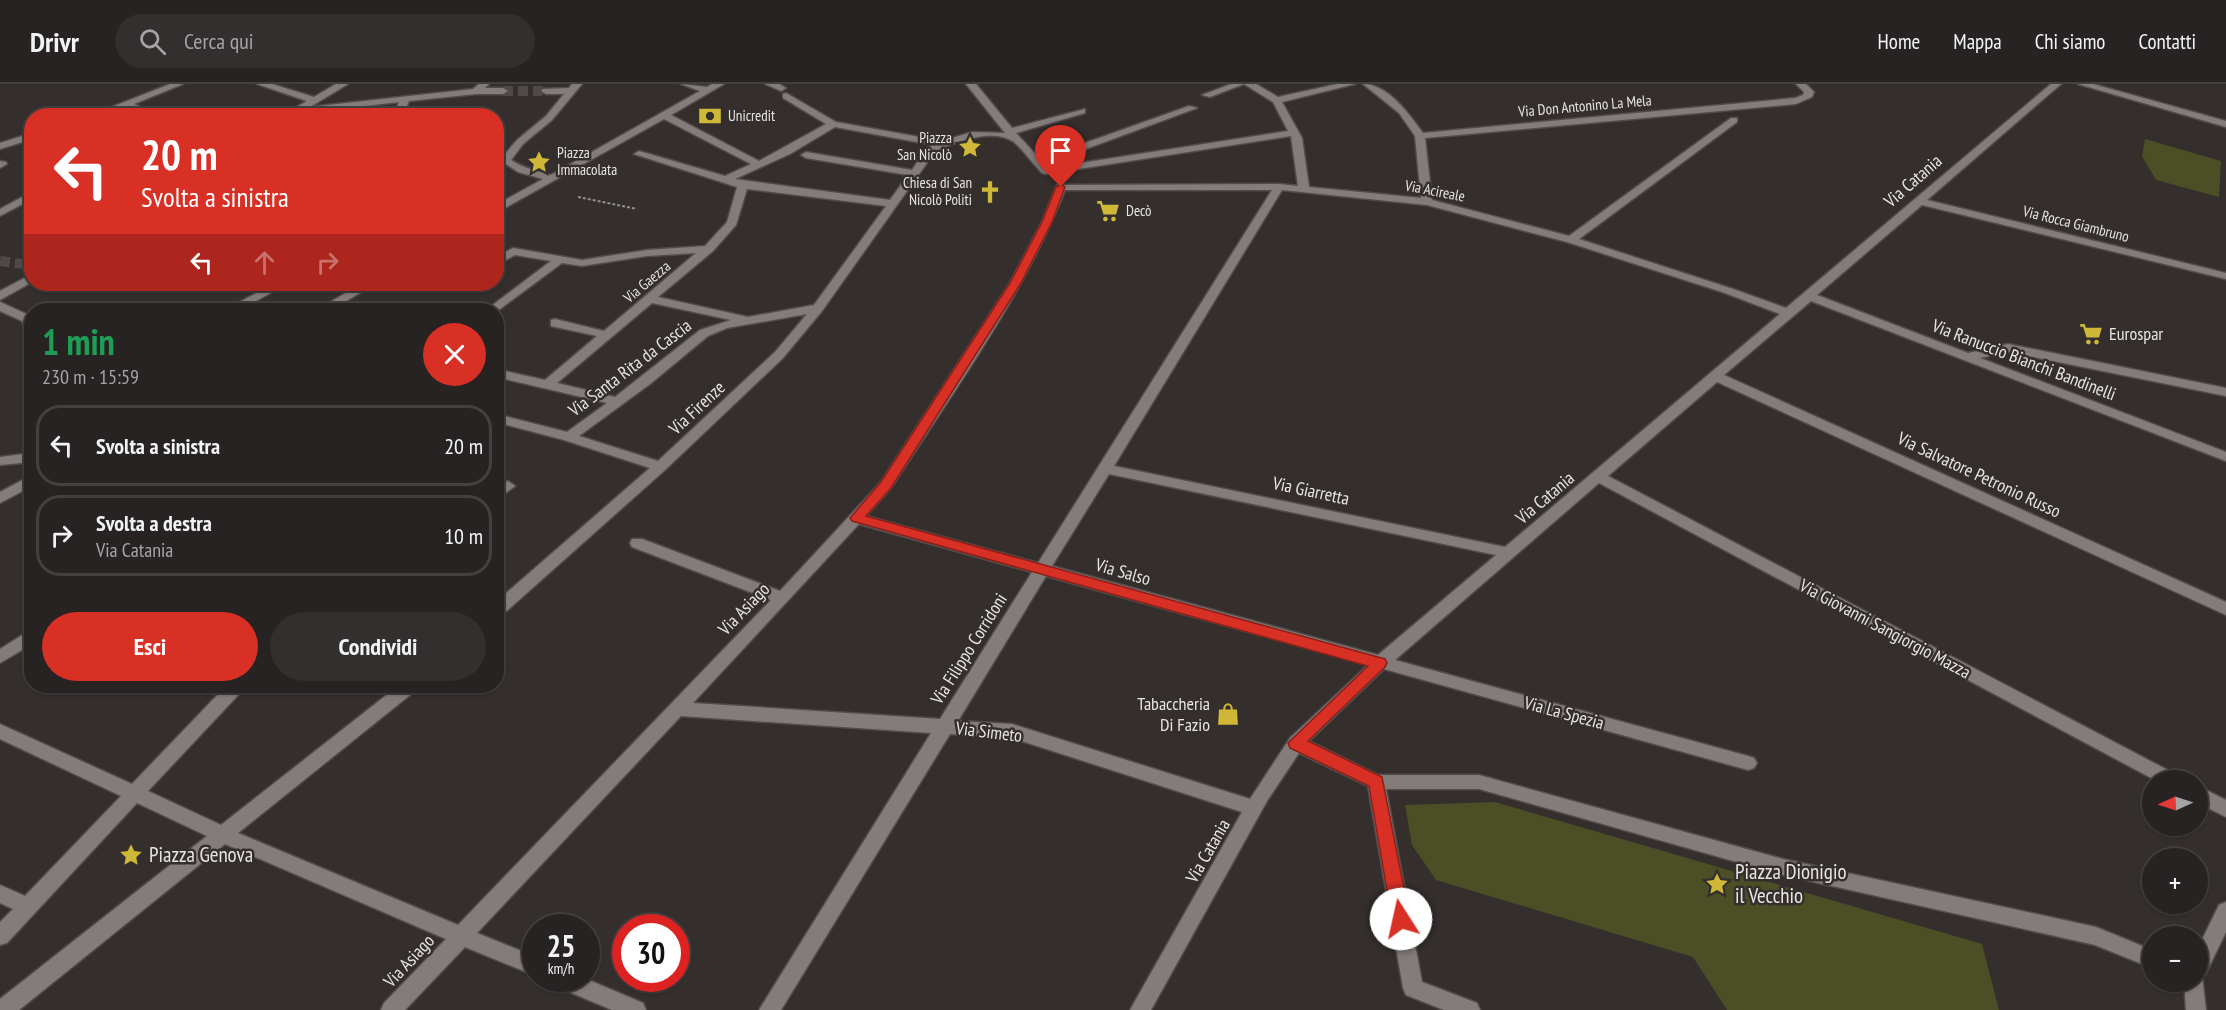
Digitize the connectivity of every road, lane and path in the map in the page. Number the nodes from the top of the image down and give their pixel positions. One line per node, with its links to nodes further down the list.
1 (178, 84): 24 (street)
2 (262, 84): 22 (street)
3 (343, 84): 22 (street)
4 (686, 84): 17 (street)
5 (719, 84): 17 (street)
6 (770, 84): 34 (street)
7 (971, 84): 37 (street)
8 (1240, 84): 20 (street)
9 (1249, 84): 23 (street)
10 (1350, 84): 23 (street)
11 (1368, 84): 38 (street)
12 (1801, 84): 38 (street, Via Don Antonino La Mela)
13 (2056, 84): 58 (street, Via Catania)
14 (2083, 84): 35 (street)
15 (480, 87): 18 (street); 21 (street)
16 (574, 88): 19 (street); 44 (street)
17 (708, 90): 32 (street)
18 (503, 91)
19 (546, 91)
20 (1207, 95)
21 (406, 98): 28 (street); 29 (street)
22 (315, 99): 27 (street)
23 (1277, 100): 36 (street)
24 (127, 104): 25 (street); 26 (street)
25 (116, 108)
26 (136, 108)
27 (301, 108)
28 (331, 108)
29 (402, 108)
30 (1192, 108): 46 (street)
31 (1082, 111): 37 (street)
32 (664, 115): 47 (street); 50 (street)
33 (1734, 120): 64 (street)
34 (833, 124): 40 (street); 47 (street)
35 (2226, 124)
36 (1294, 133): 48 (street); 56 (street)
37 (1013, 136): 40 (street); 46 (street)
38 (1420, 136): 59 (street)
39 (24, 138): 41 (street)
40 (942, 144): 49 (street, Via Firenze)
41 (0, 146)
42 (639, 154): 51 (street)
43 (806, 155): 49 (street)
44 (504, 158)
45 (504, 162): 50 (street)
46 (1038, 163): 48 (street)
47 (758, 164): 51 (street)
48 (1046, 171): 54 (street)
49 (913, 173): 60 (street, Via Firenze)
50 (553, 178): 53 (street)
51 (726, 180): 52 (street)
52 (743, 185): 60 (street); 65 (street, Via Gaezza)
53 (536, 187): 61 (street); 62 (path)
54 (1061, 187): 55 (street, Via Acireale); 101 (street, Via Asiago)
55 (1279, 187): 56 (street, Via Acireale); 97 (street, Via Filippo Corridoni)
56 (1304, 188): 59 (street, Via Acireale)
57 (24, 199): 63 (street)
58 (1919, 201): 68 (street, Via Rocca Giambruno); 73 (street, Via Catania)
59 (1427, 202): 64 (street, Via Acireale)
60 (891, 203): 79 (street, Via Firenze)
61 (504, 205)
62 (637, 209)
63 (0, 213)
64 (1571, 240): 80 (street, Via Acireale)
65 (709, 249): 67 (street); 74 (street, Via Gaezza)
66 (504, 257): 67 (street)
67 (559, 260): 77 (street)
68 (2226, 276)
69 (24, 282): 72 (street)
70 (267, 291): 75 (street)
71 (357, 291): 76 (street)
72 (0, 296)
73 (1809, 296): 80 (street, Via Catania); 85 (street, Via Ranuccio Bianchi Bandinelli)
74 (651, 299): 82 (street); 84 (street, Via Gaezza)
75 (244, 303)
76 (335, 303)
77 (501, 303)
78 (0, 306): 81 (street)
79 (818, 308): 82 (street, Via Santa Rita da Cascia); 96 (street, Via Firenze)
80 (1788, 314): 87 (street, Via Catania)
81 (24, 318)
82 (749, 320): 90 (street, Via Santa Rita da Cascia)
83 (555, 323): 84 (street)
84 (608, 335): 88 (street, Via Gaezza)
85 (1966, 357): 89 (street); 93 (street, Via Ranuccio Bianchi Bandinelli)
86 (504, 375): 88 (street)
87 (1716, 376): 98 (street, Via Catania); 107 (street, Via Salvatore Petronio Russo)
88 (547, 385): 90 (street)
89 (2226, 392)
90 (617, 401): 92 (street, Via Santa Rita da Cascia)
91 (504, 420): 92 (street)
92 (569, 437): 96 (street)
93 (2226, 457)
94 (24, 458): 95 (street)
95 (0, 461)
96 (660, 467): 106 (street, Via Firenze)
97 (1104, 468): 103 (street, Via Giarretta); 104 (street, Via Filippo Corridoni)
98 (1599, 477): 103 (street, Via Catania); 118 (street, Via Giovanni Sangiorgio Mazza)
99 (24, 484): 100 (street)
100 (0, 498)
101 (856, 518): 104 (street, Via Salso); 105 (street, Via Asiago)
102 (637, 543): 105 (street)
103 (1509, 553): 110 (street, Via Catania)
104 (1042, 570): 110 (street, Via Salso); 114 (street, Via Filippo Corridoni)
105 (782, 598): 113 (street, Via Asiago)
106 (504, 604)
107 (2226, 609)
108 (24, 640): 109 (street)
109 (0, 657)
110 (1380, 663): 116 (street, Via Catania); 117 (street, Via La Spezia)
111 (229, 693): 120 (street)
112 (399, 693): 124 (street)
113 (677, 709): 114 (street, Via Simeto); 128 (street, Via Asiago)
114 (944, 726): 122 (street, Via Simeto); 138 (street, Via Filippo Corridoni)
115 (0, 731): 120 (street)
116 (1296, 743): 119 (street); 122 (street, Via Catania)
117 (1748, 763)
118 (2152, 770)
119 (1376, 782): 131 (street); 140 (street)
120 (134, 793): 124 (street); 126 (street)
121 (2208, 800): 123 (street)
122 (1254, 808): 139 (street, Via Catania)
123 (2226, 809)
124 (224, 834): 128 (street); 135 (street)
125 (0, 894): 126 (street)
126 (28, 906): 129 (street)
127 (2226, 911): 130 (street)
128 (459, 935): 132 (street); 136 (street, Via Asiago)
129 (0, 936)
130 (2208, 948)
131 (2142, 955)
132 (522, 962)
133 (593, 992): 137 (street)
134 (2195, 992): 141 (street)
135 (3, 1010)
136 (391, 1010)
137 (636, 1010)
138 (769, 1010)
139 (1140, 1010)
140 (1470, 1010)
141 (2196, 1010)

